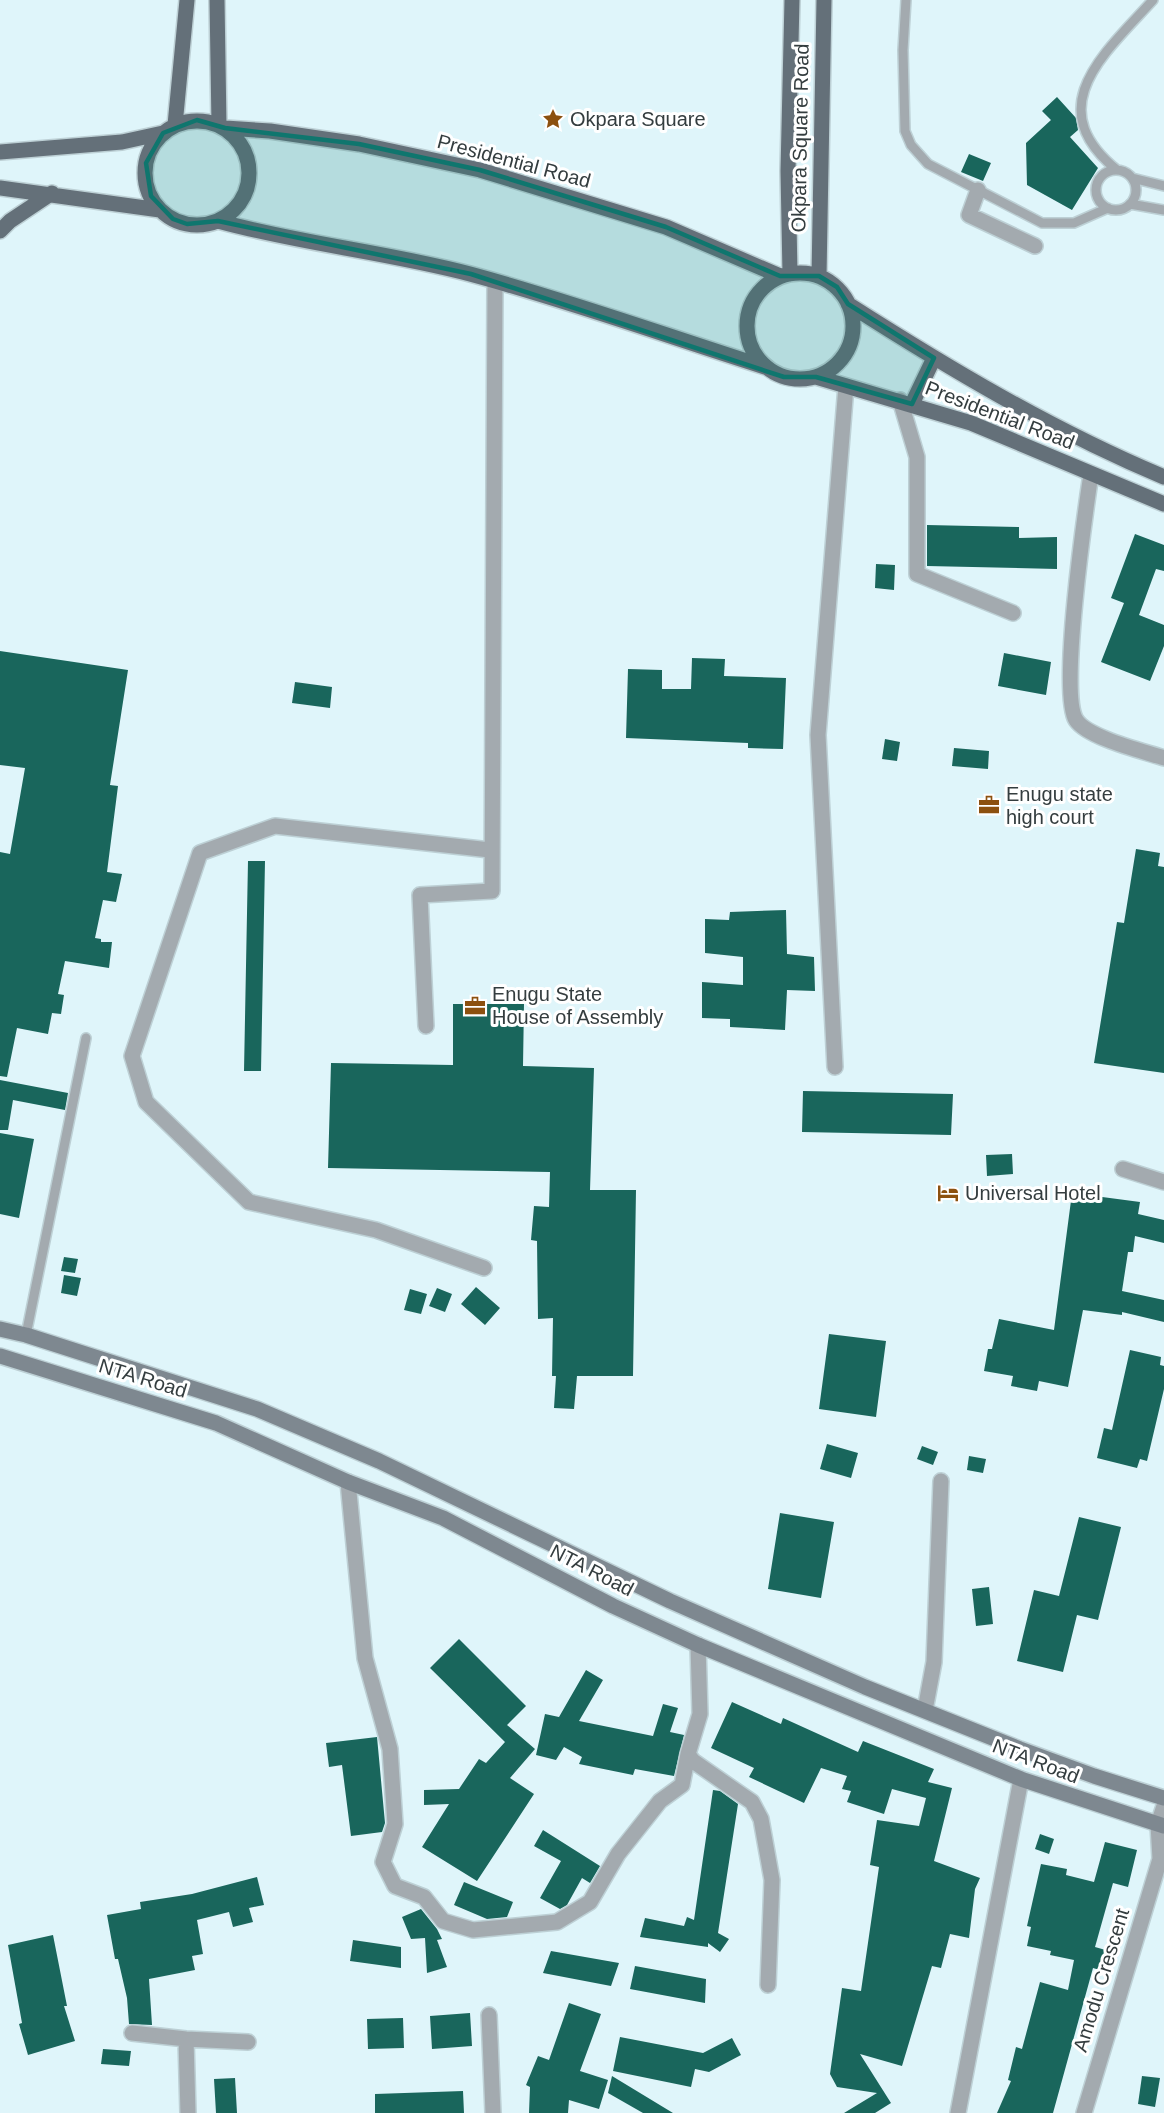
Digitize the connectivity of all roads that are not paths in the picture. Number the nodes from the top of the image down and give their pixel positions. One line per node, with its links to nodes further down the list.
1 (188, 0): 8 (main road)
2 (217, 0): 7 (main road)
3 (792, 0): 23 (main road)
4 (824, 0): 24 (main road, Okpara Square Road)
5 (906, 0): 14 (lane)
6 (1153, 0): 10 (lane)
7 (222, 127): 8 (main road); 20 (main road); 23 (main road, Presidential Road)
8 (169, 129): 9 (main road); 18 (main road)
9 (0, 152)
10 (1117, 170): 11 (lane); 17 (lane)
11 (1132, 178): 12 (lane); 16 (lane)
12 (1164, 186)
13 (0, 188): 15 (main road)
14 (978, 190): 17 (lane); 22 (street)
15 (52, 193): 18 (main road); 21 (main road)
16 (1130, 204): 17 (lane); 19 (lane)
17 (1108, 208)
18 (160, 210): 20 (main road)
19 (1164, 210)
20 (218, 221): 25 (main road)
21 (0, 231)
22 (1035, 246)
23 (785, 275): 24 (main road); 28 (main road)
24 (819, 276): 26 (main road)
25 (495, 282): 28 (main road); 37 (street)
26 (848, 304): 27 (main road, Presidential Road); 29 (main road)
27 (934, 358): 31 (main road); 33 (main road, Presidential Road)
28 (765, 367): 29 (main road)
29 (816, 377): 30 (main road, Presidential Road)
30 (846, 386): 31 (main road, Presidential Road); 40 (street)
31 (906, 402): 32 (main road, Presidential Road); 35 (street)
32 (1091, 474): 34 (main road, Presidential Road); 36 (street)
33 (1164, 477)
34 (1164, 504)
35 (1012, 613)
36 (1164, 758)
37 (490, 850): 38 (street); 43 (street)
38 (426, 1026)
39 (86, 1038): 45 (lane)
40 (836, 1067)
41 (1123, 1169): 42 (street)
42 (1164, 1182)
43 (484, 1268)
44 (0, 1329): 45 (main road, NTA Road)
45 (26, 1335): 50 (main road, NTA Road)
46 (0, 1356): 48 (main road, NTA Road)
47 (941, 1481): 50 (street)
48 (348, 1482): 49 (main road, NTA Road); 51 (street)
49 (698, 1645): 51 (street); 52 (main road, NTA Road)
50 (925, 1710): 53 (main road, NTA Road)
51 (688, 1754): 57 (street)
52 (1021, 1779): 55 (main road, NTA Road); 64 (street)
53 (1164, 1798)
54 (1164, 1806): 55 (street)
55 (1161, 1825): 56 (street, Amodu Crescent)
56 (1162, 1857): 65 (street, Amodu Crescent)
57 (768, 1985)
58 (489, 2015): 63 (street)
59 (132, 2033): 60 (street)
60 (186, 2039): 61 (street); 62 (street)
61 (248, 2042)
62 (188, 2113)
63 (493, 2113)
64 (958, 2113)
65 (1084, 2113)

